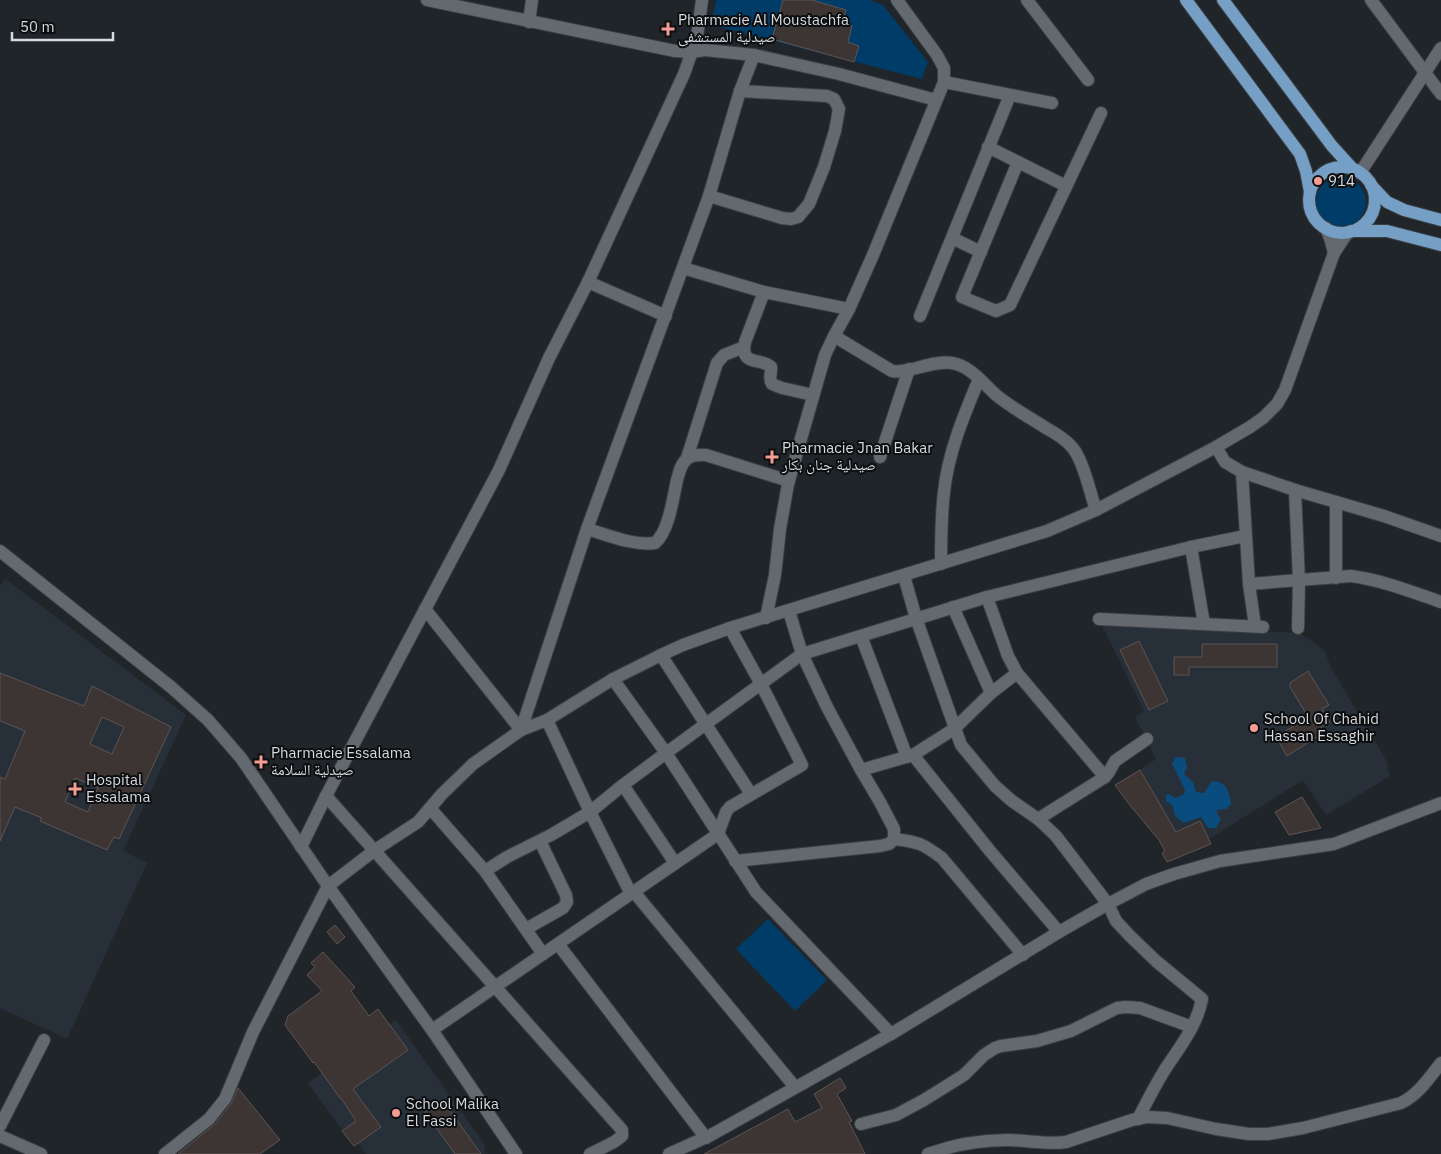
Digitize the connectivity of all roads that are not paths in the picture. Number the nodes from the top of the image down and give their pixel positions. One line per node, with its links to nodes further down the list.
1 (427, 0): 9 (street)
2 (532, 0): 9 (street)
3 (702, 0): 11 (street)
4 (897, 0): 15 (street)
5 (1028, 0): 14 (street)
6 (1186, 0): 27 (main road)
7 (1223, 0): 24 (main road)
8 (1371, 0): 13 (street)
9 (529, 22): 11 (street)
10 (1441, 48): 13 (street)
11 (691, 52): 12 (street); 37 (street)
12 (754, 55): 16 (street); 19 (street)
13 (1425, 73): 17 (street); 24 (street)
14 (1088, 80)
15 (944, 82): 18 (street); 19 (street)
16 (740, 91): 28 (street); 28 (street)
17 (1441, 94)
18 (1010, 95): 20 (street); 22 (street)
19 (936, 100): 39 (street)
20 (1052, 103)
21 (1101, 113): 26 (street)
22 (988, 147): 23 (street); 32 (street)
23 (1018, 162): 26 (street); 34 (street)
24 (1356, 170): 25 (main road); 27 (main road)
25 (1371, 185): 29 (main road); 31 (main road)
26 (1066, 186): 34 (street)
27 (1310, 192): 30 (main road)
28 (709, 196): 36 (street)
29 (1441, 220)
30 (1326, 228): 31 (main road); 35 (street)
31 (1350, 231): 33 (main road); 35 (street)
32 (952, 238): 34 (street); 41 (street)
33 (1441, 245)
34 (981, 252)
35 (1334, 252): 47 (street)
36 (683, 268): 38 (street); 40 (street)
37 (588, 282): 40 (street); 68 (street)
38 (764, 292): 39 (street); 43 (street)
39 (849, 310): 42 (street)
40 (666, 316): 55 (street)
41 (920, 316)
42 (834, 336): 44 (street); 46 (street)
43 (744, 347): 46 (street); 49 (street)
44 (909, 369): 45 (street); 48 (street)
45 (979, 379): 54 (street); 60 (street)
46 (812, 395): 51 (street)
47 (1216, 447): 50 (street); 54 (street)
48 (880, 457)
49 (688, 458): 51 (street); 55 (street)
50 (1242, 472): 52 (street); 56 (street)
51 (789, 481): 70 (street)
52 (1295, 490): 53 (street); 63 (street)
53 (1336, 502): 57 (street); 62 (street)
54 (1096, 510): 60 (street)
55 (587, 529): 86 (street)
56 (1246, 536): 58 (street); 64 (street)
57 (1441, 536)
58 (1191, 547): 65 (street); 73 (street)
59 (0, 551): 102 (street)
60 (941, 564): 61 (street)
61 (904, 576): 69 (street); 71 (street)
62 (1336, 578): 63 (street); 66 (street)
63 (1300, 581): 64 (street); 75 (street)
64 (1249, 584): 73 (street)
65 (987, 597): 67 (street); 79 (street)
66 (1441, 602)
67 (953, 607): 71 (street); 82 (street)
68 (425, 609): 86 (street); 94 (street)
69 (788, 611): 70 (street); 77 (street)
70 (766, 618): 74 (street)
71 (916, 618): 76 (street); 85 (street)
72 (1099, 618): 73 (street)
73 (1204, 624)
74 (730, 628): 78 (street); 81 (street)
75 (1298, 628)
76 (861, 636): 77 (street); 89 (street)
77 (802, 654): 81 (street); 90 (street)
78 (661, 655): 80 (street); 84 (street)
79 (1017, 674): 82 (street); 91 (street)
80 (613, 679): 83 (street); 88 (street)
81 (761, 684): 84 (street); 93 (street)
82 (991, 693): 85 (street)
83 (547, 720): 86 (street); 97 (street)
84 (706, 724): 88 (street); 93 (street)
85 (954, 729): 89 (street); 98 (street)
86 (522, 730): 96 (street)
87 (1146, 739): 91 (street)
88 (666, 753): 92 (street); 99 (street)
89 (910, 756): 90 (street); 111 (street)
90 (861, 770): 100 (street)
91 (1105, 777): 98 (street)
92 (623, 785): 97 (street); 105 (street)
93 (751, 794): 99 (street)
94 (326, 796): 102 (street); 103 (street)
95 (1441, 803): 109 (street)
96 (430, 808): 103 (street); 106 (street)
97 (590, 812): 101 (street); 108 (street)
98 (1038, 819): 109 (street)
99 (718, 834): 104 (street); 105 (street)
100 (894, 839): 104 (street); 114 (street)
101 (540, 841): 106 (street); 110 (street)
102 (301, 847): 107 (street)
103 (374, 850): 107 (street); 115 (street)
104 (735, 861): 118 (street)
105 (675, 864): 108 (street)
106 (485, 871): 110 (street)
107 (328, 886): 117 (street); 128 (street)
108 (632, 893): 112 (street); 121 (street)
109 (1108, 904): 111 (street); 116 (street)
110 (526, 929): 113 (street)
111 (1059, 932): 114 (street)
112 (558, 944): 113 (street); 126 (street)
113 (543, 954): 115 (street)
114 (1023, 955): 118 (street)
115 (496, 986): 117 (street); 130 (street)
116 (1192, 1027): 122 (street); 123 (street)
117 (432, 1030): 129 (street)
118 (891, 1034): 121 (street)
119 (44, 1040): 124 (street)
120 (1441, 1063): 122 (street)
121 (796, 1087): 126 (street)
122 (1138, 1119): 132 (street)
123 (861, 1124)
124 (0, 1126)
125 (0, 1136): 127 (street)
126 (706, 1138): 131 (street)
127 (40, 1154)
128 (165, 1154)
129 (516, 1154)
130 (590, 1154)
131 (669, 1154)
132 (928, 1154)

